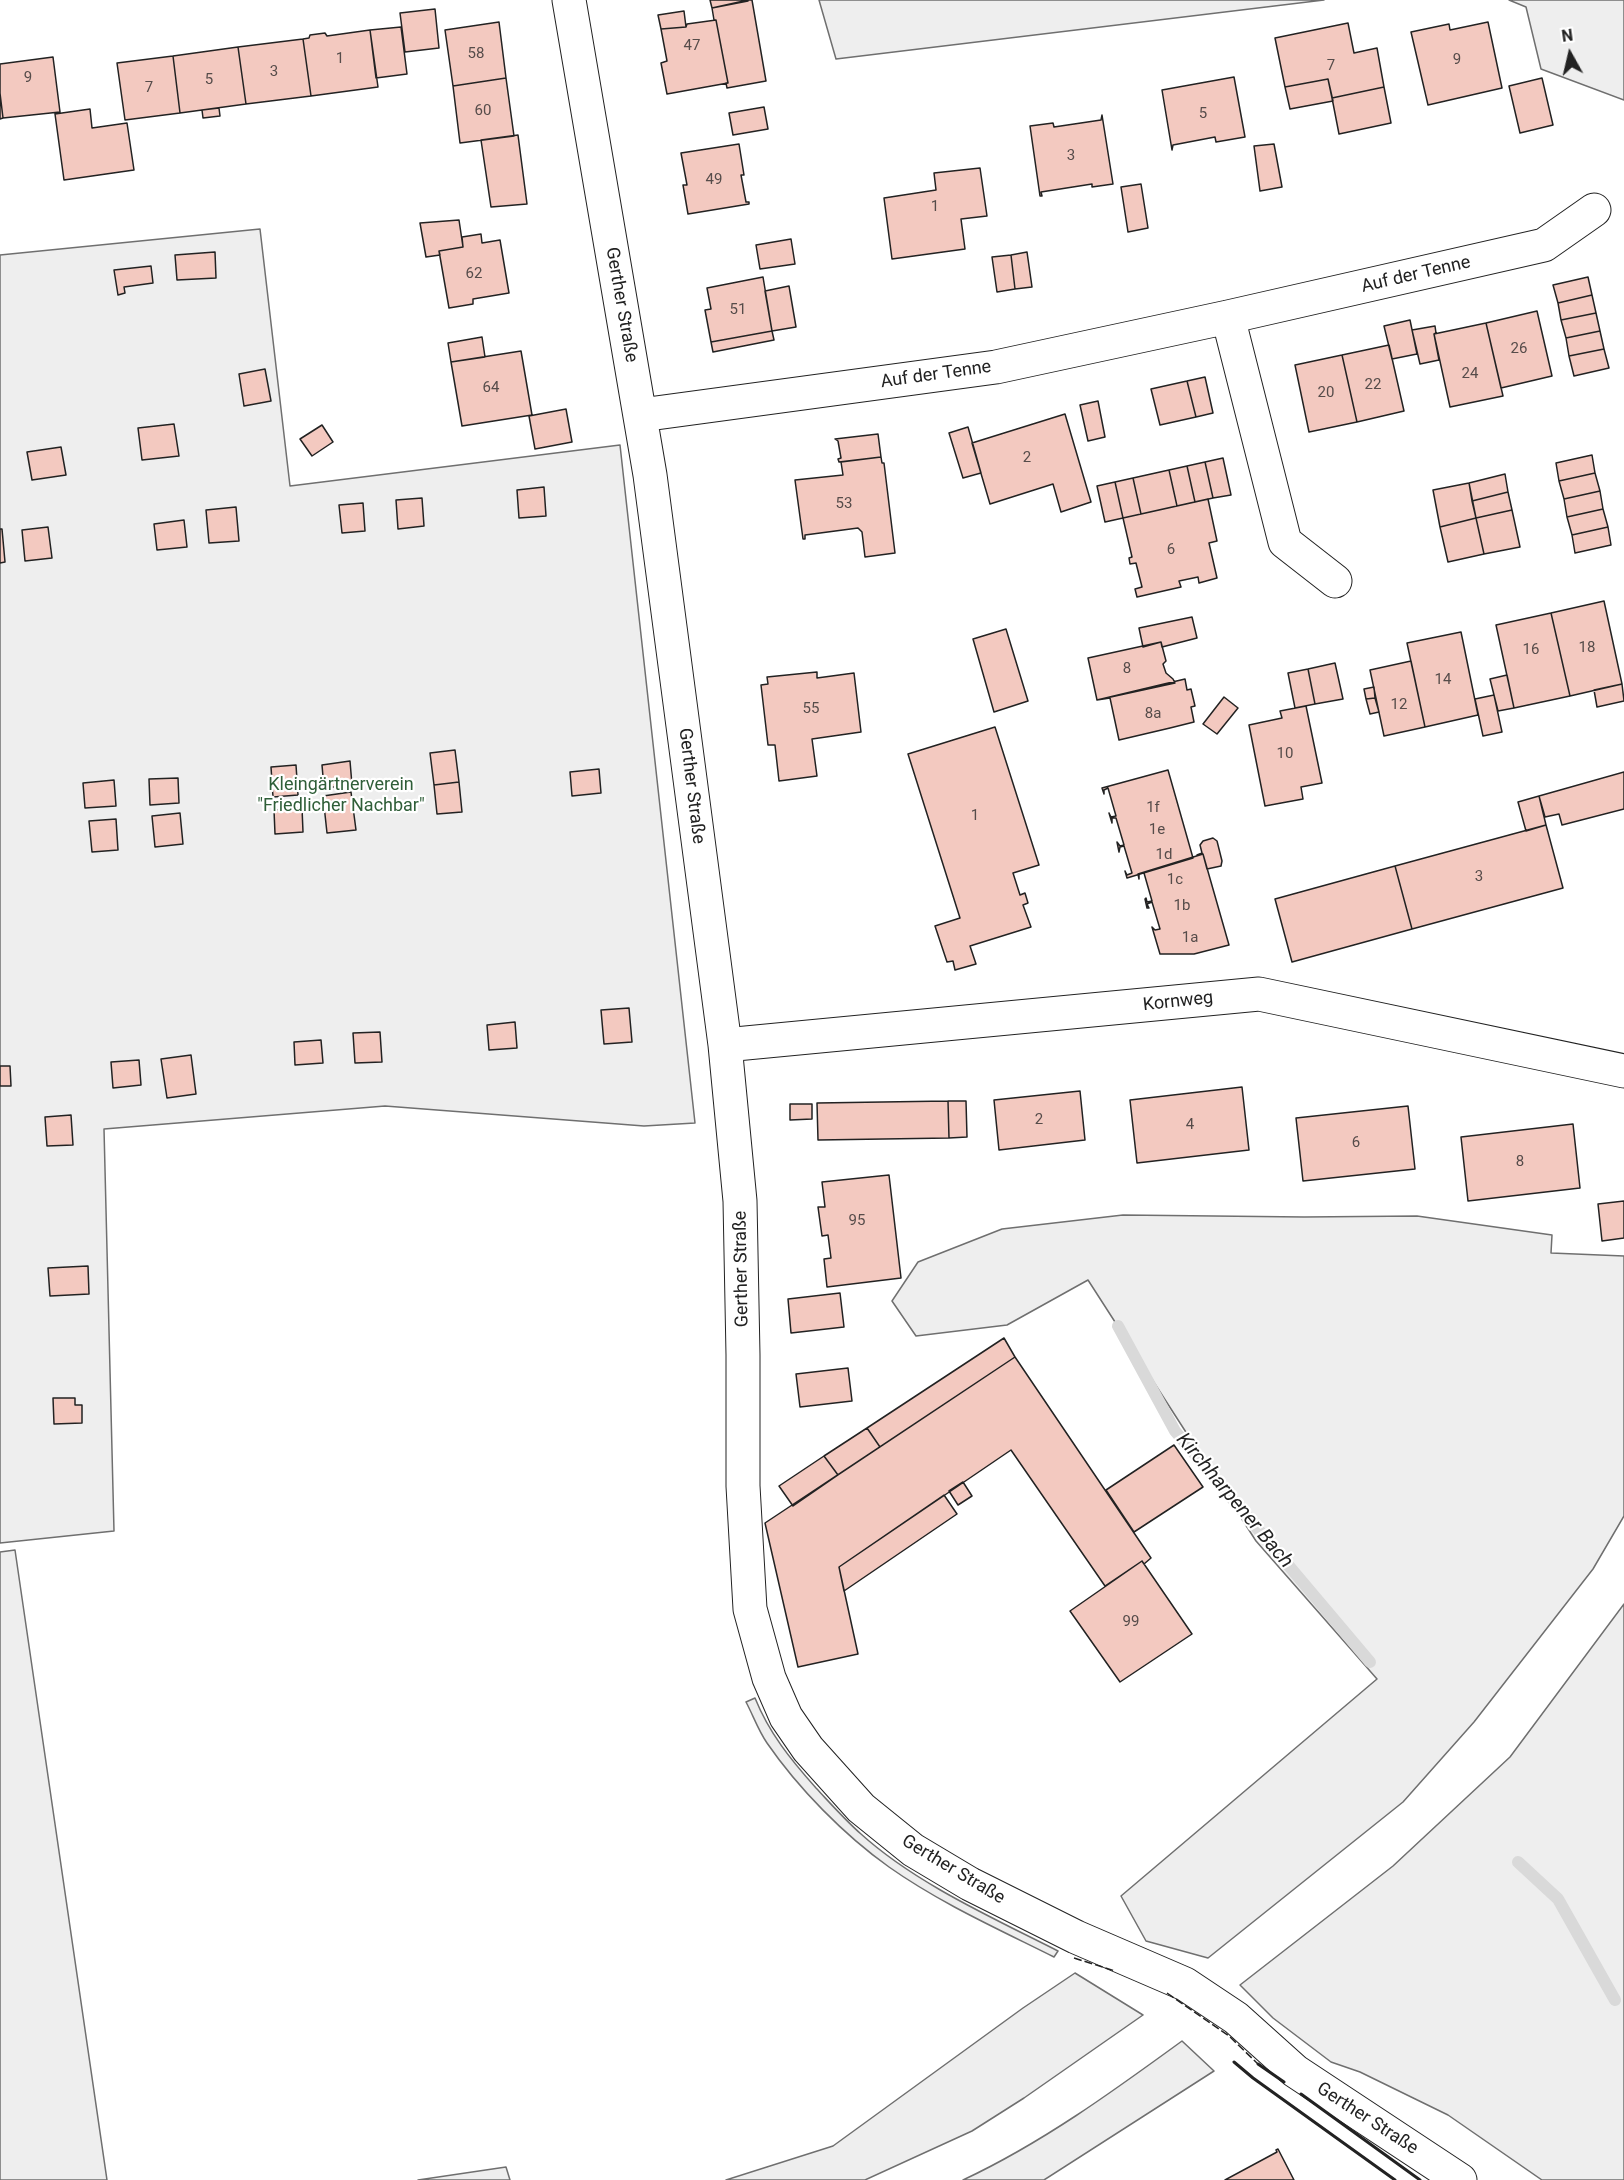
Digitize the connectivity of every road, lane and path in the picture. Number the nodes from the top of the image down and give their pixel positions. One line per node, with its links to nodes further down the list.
1 (569, 0): 4 (street, Gerther Straße)
2 (1594, 210): 3 (street, Auf der Tenne)
3 (1228, 317): 4 (street, Auf der Tenne); 5 (street)
4 (641, 415): 6 (street, Gerther Straße)
5 (1335, 581)
6 (725, 1045): 7 (street, Kornweg); 8 (street, Gerther Straße)
7 (1624, 1071)
8 (1460, 2180)

